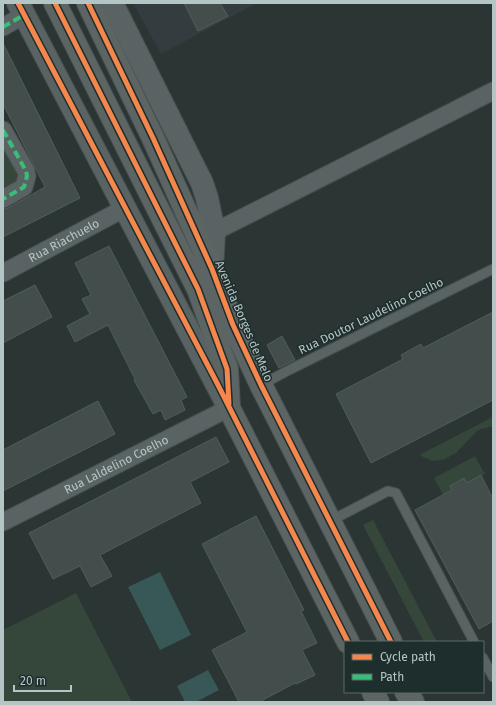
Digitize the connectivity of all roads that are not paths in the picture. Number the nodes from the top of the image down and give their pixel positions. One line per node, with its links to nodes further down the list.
1 (55, 3): 15 (main road)
2 (88, 3): 11 (main road, Avenida Borges de Melo)
3 (112, 3): 10 (street, Avenida Borges de Melo)
4 (21, 9): 5 (street); 9 (street)
5 (3, 27)
6 (493, 91): 10 (street)
7 (3, 130): 8 (street)
8 (3, 199)
9 (125, 208): 13 (street, Rua Riachuelo); 15 (street)
10 (214, 232): 11 (street, Avenida Borges de Melo)
11 (212, 269): 14 (main road, Avenida Borges de Melo)
12 (493, 269): 14 (lane, Rua Doutor Laudelino Coelho)
13 (3, 273)
14 (261, 385): 16 (main road, Avenida Borges de Melo)
15 (229, 408): 17 (street, Rua Laldelino Coelho); 18 (main road)
16 (330, 521): 21 (main road, Avenida Borges de Melo); 22 (lane)
17 (3, 522)
18 (324, 595): 19 (main road); 20 (main road)
19 (347, 641)
20 (361, 641)
21 (389, 641)
22 (473, 641)
23 (484, 660): 24 (lane)
24 (493, 677)
25 (374, 693): 28 (main road)
26 (407, 693): 29 (main road)
27 (416, 693): 30 (main road)
28 (378, 702)
29 (413, 702)
30 (421, 702)

